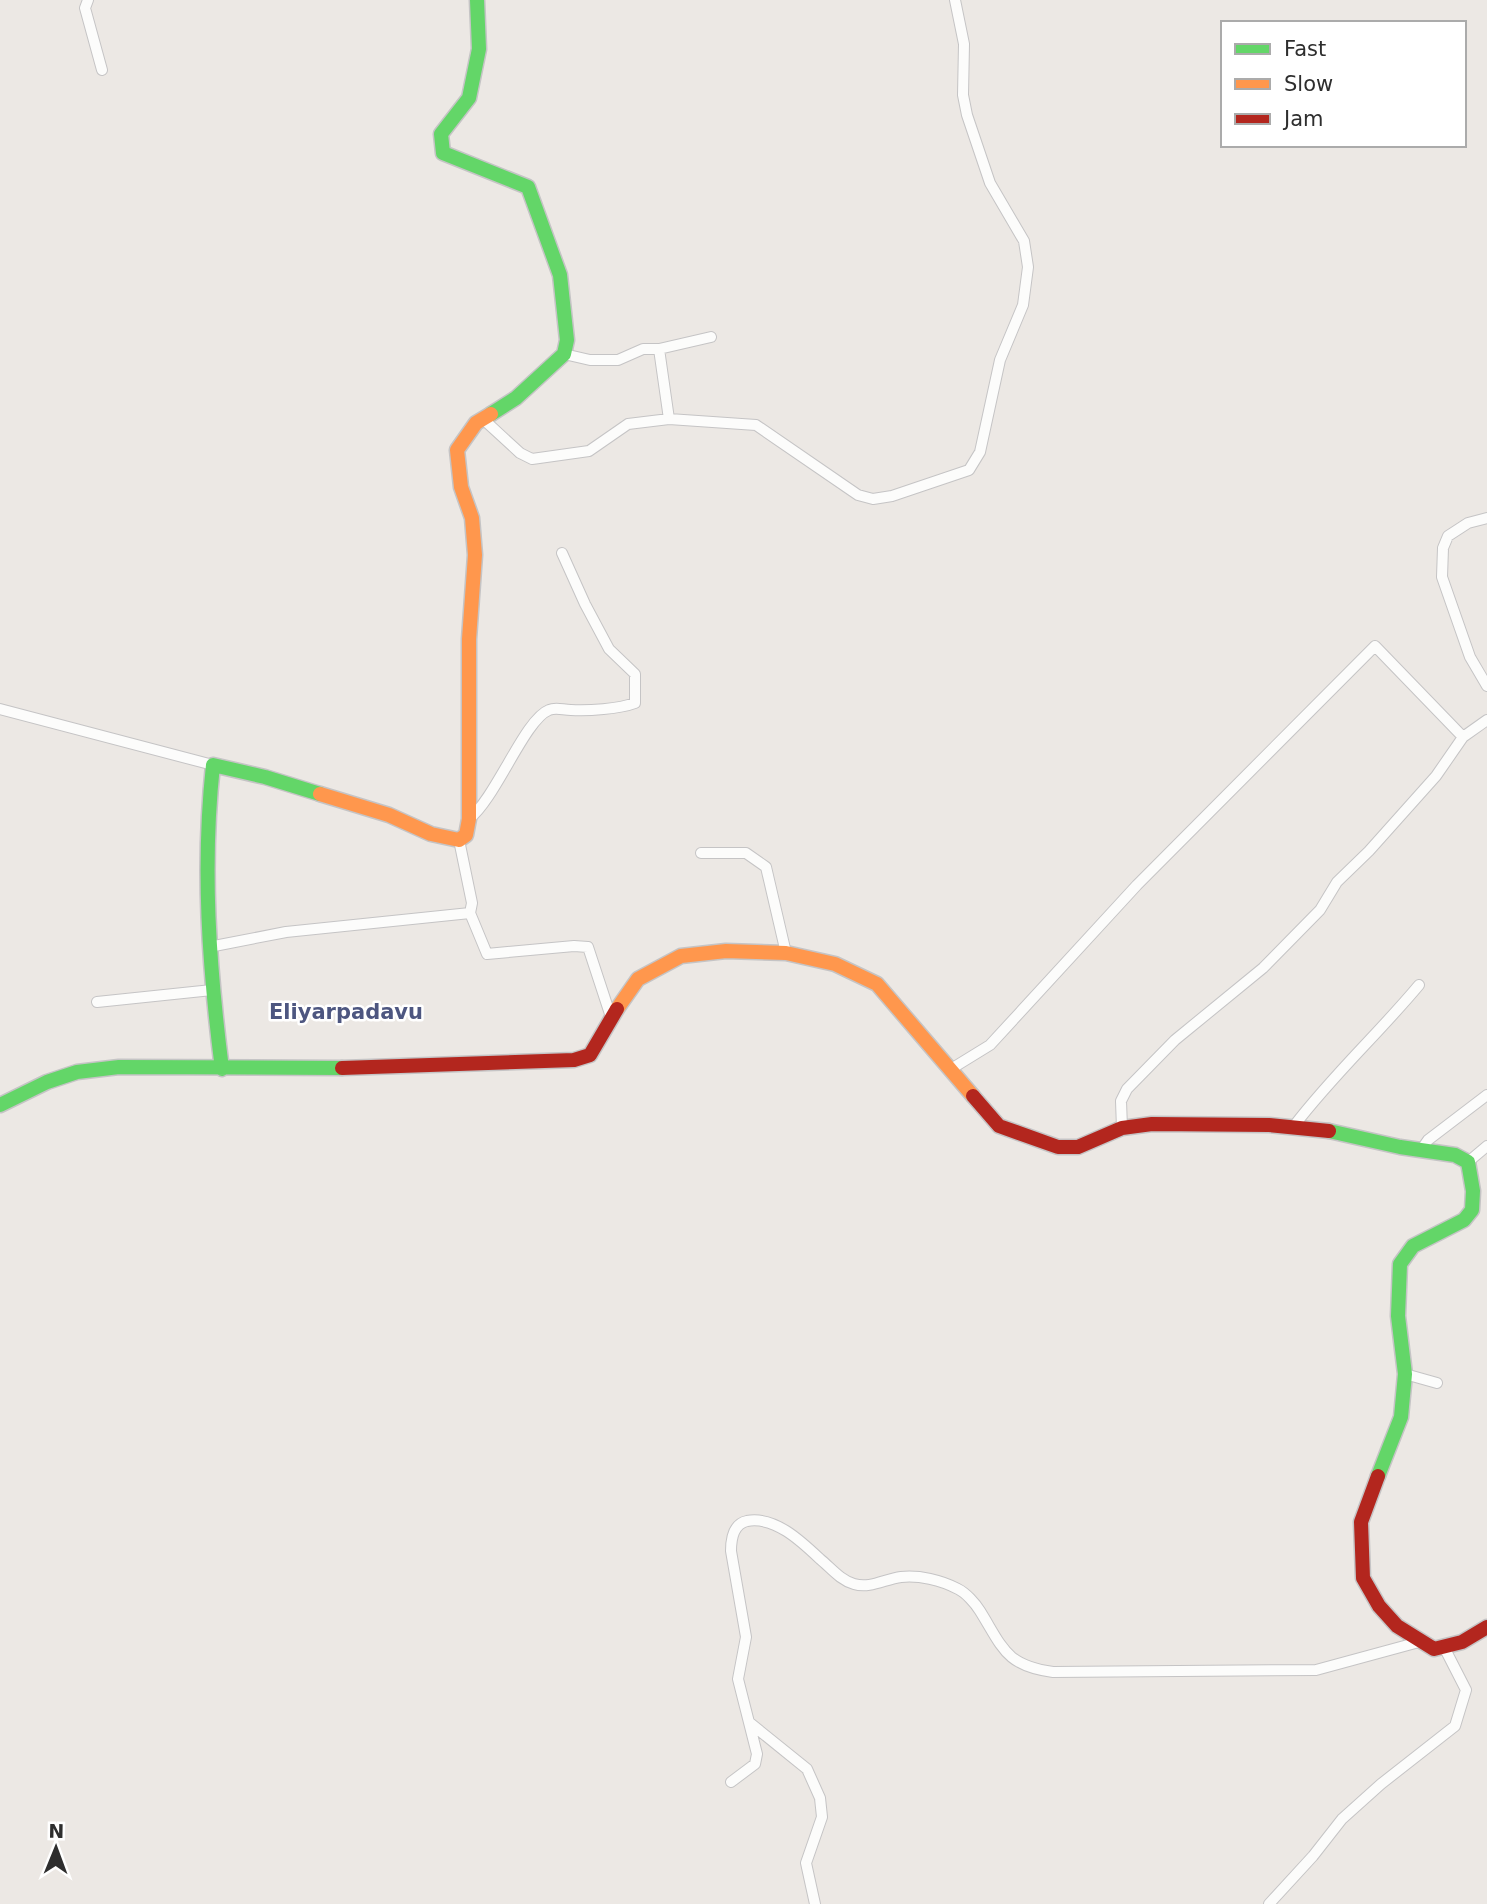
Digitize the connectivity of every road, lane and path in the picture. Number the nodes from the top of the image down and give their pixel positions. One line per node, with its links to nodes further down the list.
1 (88, 0): 4 (street)
2 (477, 0): 7 (main road)
3 (955, 0): 9 (street)
4 (102, 71)
5 (711, 337): 6 (street)
6 (659, 348): 7 (street); 9 (street)
7 (564, 354): 8 (main road)
8 (482, 418): 9 (street); 17 (main road)
9 (669, 419)
10 (1487, 518): 12 (street)
11 (562, 553): 17 (street)
12 (1487, 686)
13 (0, 709): 16 (street)
14 (1487, 720): 15 (street)
15 (1463, 737): 28 (street); 32 (street)
16 (213, 765): 18 (main road); 21 (main road)
17 (469, 819): 18 (main road)
18 (459, 840): 20 (street)
19 (701, 853): 22 (street)
20 (470, 913): 21 (street); 26 (street)
21 (209, 947): 24 (main road)
22 (786, 953): 26 (main road); 28 (main road)
23 (1419, 985): 31 (street)
24 (212, 990): 25 (street); 27 (main road)
25 (97, 1002)
26 (611, 1017): 27 (main road)
27 (222, 1069): 30 (main road)
28 (950, 1069): 32 (main road)
29 (1487, 1095): 34 (street)
30 (0, 1105)
31 (1294, 1126): 32 (main road); 34 (main road)
32 (1122, 1129)
33 (1487, 1146): 35 (street)
34 (1421, 1150): 35 (main road)
35 (1468, 1162): 36 (main road)
36 (1405, 1374): 37 (street); 39 (main road)
37 (1437, 1383)
38 (1487, 1627): 40 (main road)
39 (1419, 1642): 40 (main road); 41 (street)
40 (1445, 1649): 44 (street)
41 (750, 1723): 42 (street); 43 (street)
42 (731, 1782)
43 (815, 1904)
44 (1269, 1904)

